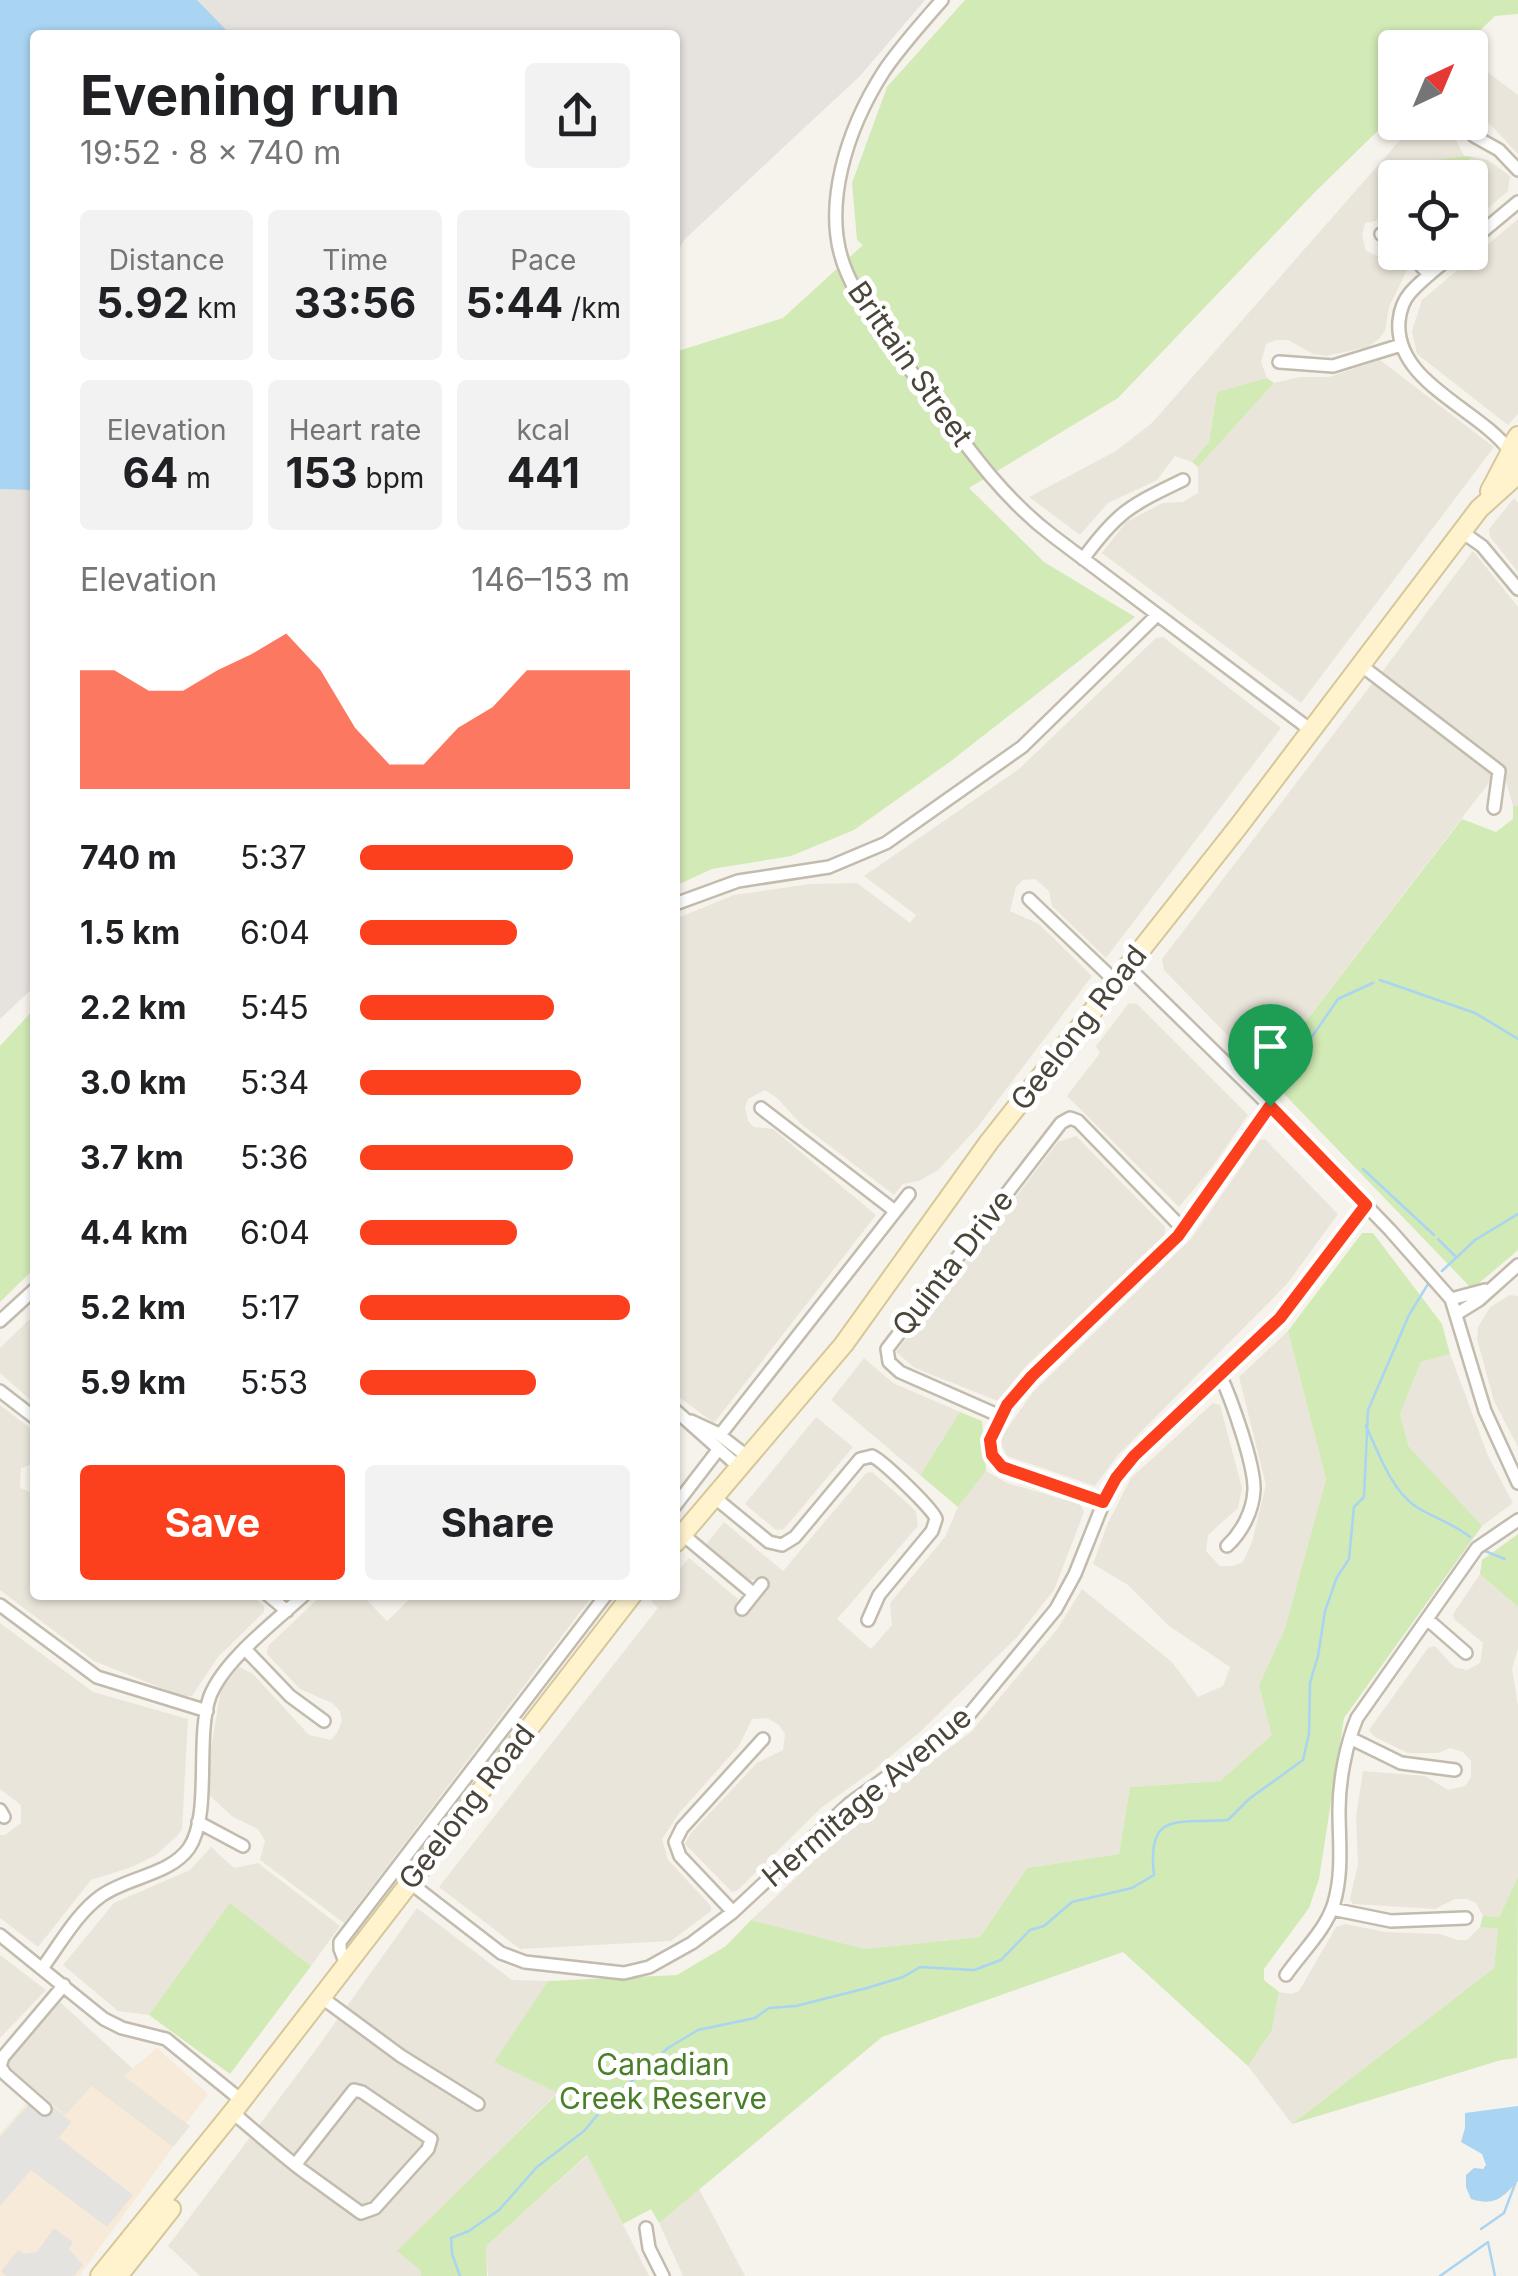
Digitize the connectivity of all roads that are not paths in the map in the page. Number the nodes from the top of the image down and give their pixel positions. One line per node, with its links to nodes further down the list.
1 (942, 0): 16 (street, Brittain Street)
2 (1481, 140): 3 (street)
3 (1518, 170)
4 (1518, 202): 5 (street)
5 (1488, 227)
6 (1425, 270): 8 (street)
7 (1435, 270): 8 (street)
8 (1429, 275): 9 (street)
9 (1401, 345): 10 (street); 11 (street)
10 (1280, 362)
11 (1515, 448): 14 (main road, Geelong Road)
12 (1518, 474): 14 (main road, Geelong Road)
13 (1183, 480): 16 (street)
14 (1479, 509): 15 (main road, Geelong Road)
15 (1462, 532): 17 (street); 19 (main road, Geelong Road)
16 (1083, 559): 18 (street, Brittain Street)
17 (1518, 589)
18 (1157, 615): 20 (street, Brittain Street); 23 (street)
19 (1362, 666): 20 (main road, Geelong Road); 21 (street)
20 (1312, 730): 24 (main road, Geelong Road)
21 (1494, 808)
22 (1029, 899): 24 (street)
23 (680, 902)
24 (1121, 973): 25 (street); 43 (main road, Geelong Road)
25 (1270, 1106): 28 (street); 30 (street)
26 (761, 1108): 29 (street)
27 (909, 1194): 29 (street)
28 (1366, 1205): 34 (street); 37 (street, Hermitage Avenue)
29 (895, 1211): 42 (street)
30 (1184, 1229): 41 (street); 41 (street, Quinta Drive)
31 (1516, 1272): 32 (street)
32 (1493, 1285): 34 (street); 35 (street)
33 (30, 1293): 36 (street)
34 (1451, 1299): 35 (street)
35 (1458, 1314): 44 (street)
36 (0, 1320)
37 (1220, 1375): 47 (street, Hermitage Avenue); 51 (street)
38 (0, 1392): 39 (street)
39 (30, 1414)
40 (680, 1414): 42 (street)
41 (1000, 1416): 47 (street)
42 (719, 1442): 43 (street); 46 (street)
43 (743, 1462): 45 (main road, Geelong Road)
44 (1518, 1482)
45 (714, 1496): 49 (main road, Geelong Road); 60 (street)
46 (680, 1499)
47 (1103, 1502): 72 (street, Hermitage Avenue)
48 (1518, 1520): 59 (street)
49 (680, 1537)
50 (680, 1539): 57 (street)
51 (1227, 1546)
52 (274, 1600): 58 (street)
53 (299, 1600): 58 (street)
54 (602, 1600): 74 (street)
55 (628, 1600): 70 (main road, Geelong Road)
56 (0, 1604): 63 (street)
57 (742, 1609)
58 (287, 1611): 61 (street)
59 (1427, 1619): 62 (street); 65 (street)
60 (868, 1620)
61 (246, 1650): 63 (street); 64 (street)
62 (1466, 1653)
63 (206, 1711): 68 (street)
64 (324, 1720)
65 (1350, 1738): 67 (street); 71 (street)
66 (764, 1739): 72 (street)
67 (1455, 1770)
68 (198, 1822): 69 (street); 78 (street)
69 (243, 1846)
70 (409, 1882): 72 (street, Hermitage Avenue); 76 (main road, Geelong Road)
71 (1332, 1909): 73 (street); 79 (street)
72 (733, 1912)
73 (1466, 1918)
74 (357, 1920): 76 (street); 77 (street)
75 (0, 1935): 78 (street)
76 (360, 1946): 77 (main road, Geelong Road)
77 (346, 1964): 81 (main road, Geelong Road)
78 (42, 1967): 80 (street)
79 (1286, 1976)
80 (64, 1985): 82 (street); 85 (street)
81 (321, 1997): 83 (street); 85 (main road, Geelong Road)
82 (0, 2066): 84 (street)
83 (478, 2104)
84 (45, 2109)
85 (239, 2109): 86 (street); 88 (main road, Geelong Road)
86 (295, 2164): 86 (street)
87 (646, 2228): 91 (street)
88 (133, 2248): 89 (main road, Geelong Road); 90 (main road, Geelong Road)
89 (100, 2276)
90 (118, 2276)
91 (663, 2276)

